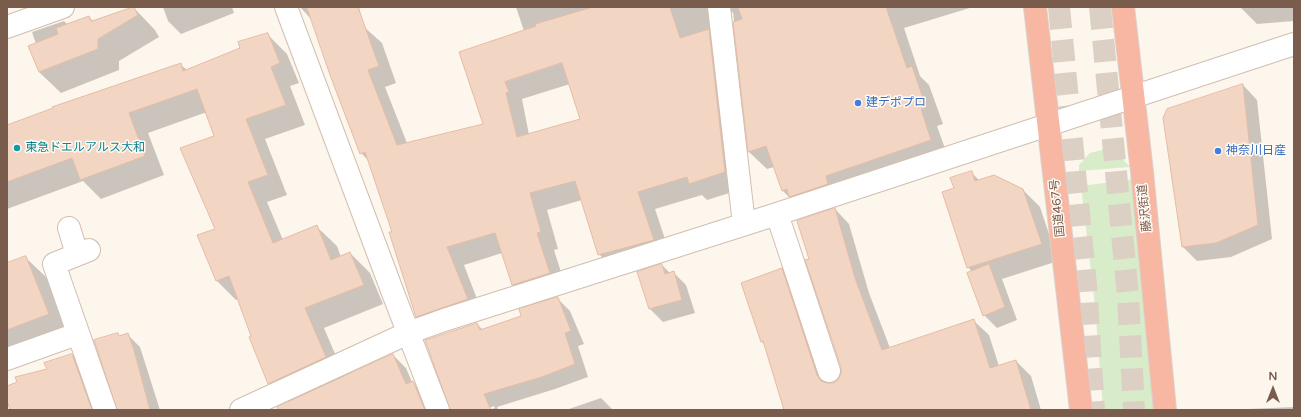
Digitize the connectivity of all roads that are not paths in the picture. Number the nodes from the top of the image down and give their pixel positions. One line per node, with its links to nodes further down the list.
1 (63, 7): 6 (street)
2 (286, 7): 13 (street)
3 (719, 7): 11 (street)
4 (1035, 7): 9 (highway, 国道467号)
5 (1123, 7): 8 (highway, 藤沢街道)
6 (8, 23)
7 (1294, 44): 8 (street)
8 (1133, 96): 9 (street); 21 (highway, 藤沢街道)
9 (1048, 124): 10 (street); 20 (highway, 国道467号)
10 (777, 214): 11 (street); 16 (street)
11 (744, 224): 13 (street)
12 (68, 228): 14 (street)
13 (408, 333): 18 (street); 19 (street)
14 (77, 334): 15 (street); 17 (street)
15 (7, 359)
16 (829, 371)
17 (105, 410)
18 (241, 410)
19 (438, 410)
20 (1081, 410)
21 (1165, 410)

